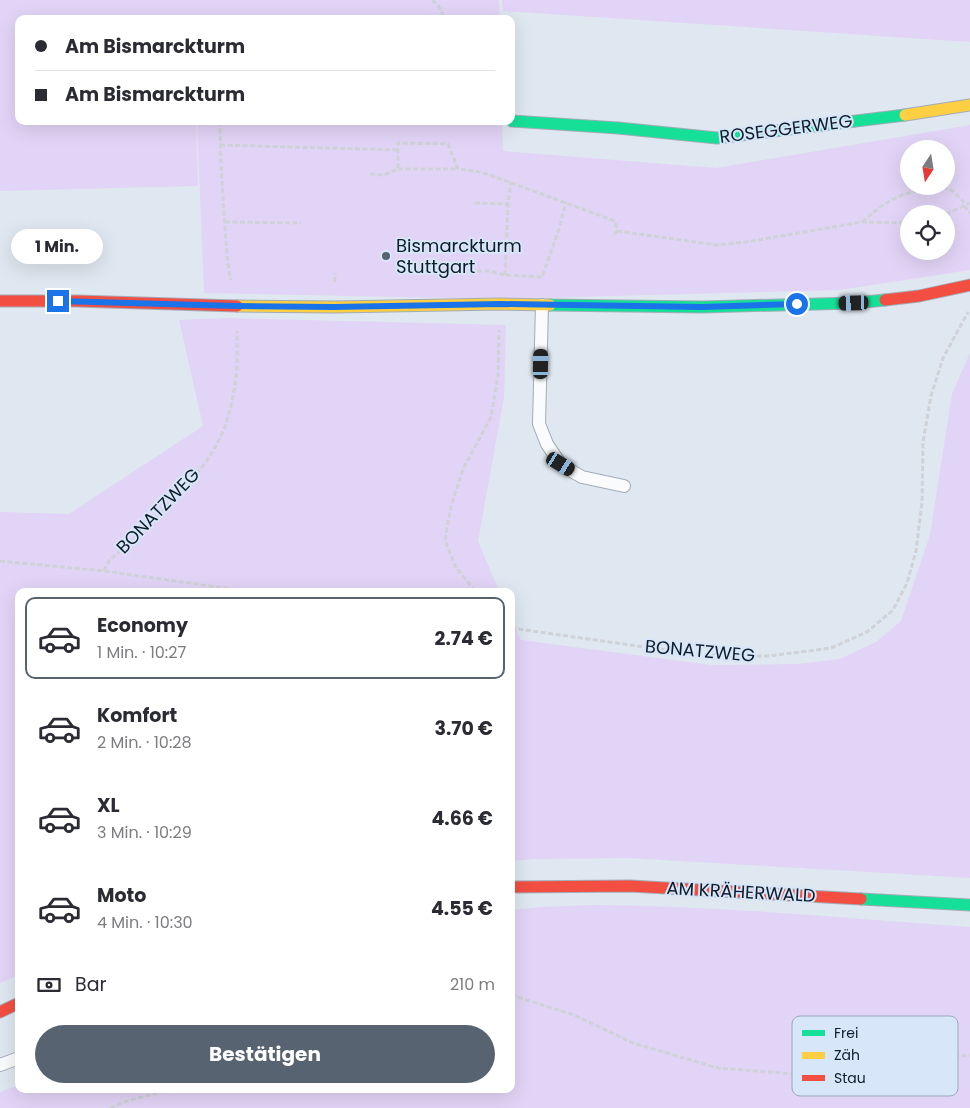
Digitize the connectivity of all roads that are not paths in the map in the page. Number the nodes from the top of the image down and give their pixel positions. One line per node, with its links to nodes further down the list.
1 (970, 105): 2 (street, ROSEGGERWEG)
2 (515, 121)
3 (970, 285): 5 (street)
4 (0, 301): 5 (street)
5 (542, 304): 6 (lane)
6 (624, 486)
7 (515, 887): 8 (street, AM KRÄHERWALD)
8 (970, 906)
9 (15, 1005): 10 (street)
10 (0, 1012)
11 (15, 1059): 12 (lane)
12 (0, 1065)

